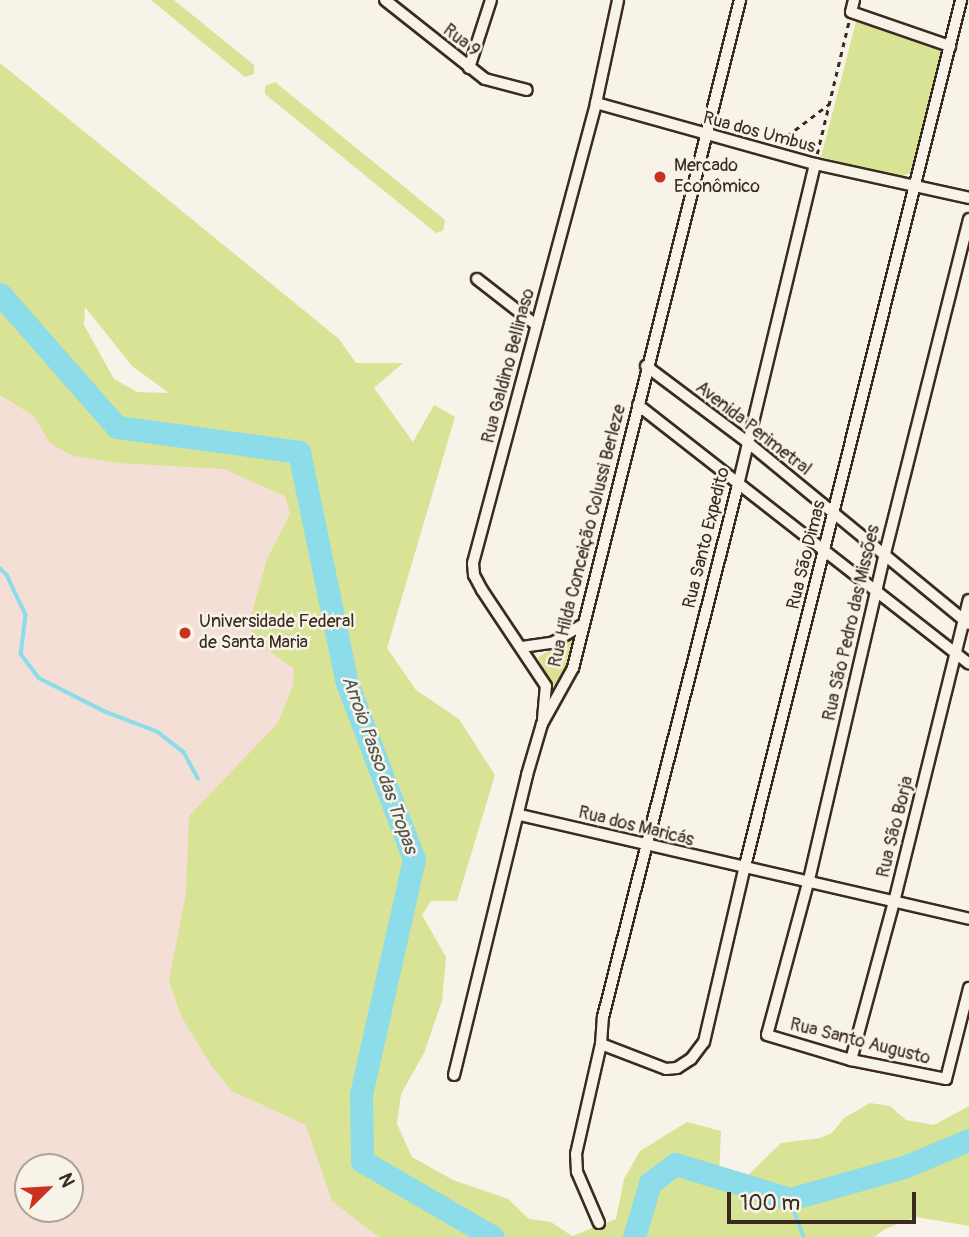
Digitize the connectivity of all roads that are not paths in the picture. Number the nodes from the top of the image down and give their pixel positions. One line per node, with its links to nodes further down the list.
1 (385, 0): 8 (street, Rua 9)
2 (491, 0): 8 (street)
3 (618, 0): 10 (street, Rua Galdino Bellinaso)
4 (740, 0): 11 (street, Rua Hilda Conceição Colussi Berleze)
5 (854, 0): 7 (street)
6 (961, 0): 7 (street, Rua São Dimas)
7 (950, 46): 13 (street, Rua São Dimas)
8 (469, 68): 9 (street, Rua 9)
9 (527, 90)
10 (596, 103): 11 (street, Rua dos Umbus); 17 (street, Rua Galdino Bellinaso)
11 (706, 136): 12 (street, Rua dos Umbus); 18 (street, Rua Hilda Conceição Colussi Berleze)
12 (815, 164): 13 (street, Rua dos Umbus); 20 (street, Rua Santo Expedito)
13 (915, 185): 14 (street, Rua dos Umbus); 22 (street, Rua São Dimas)
14 (969, 198)
15 (969, 219): 24 (street, Rua São Pedro das Missões)
16 (477, 279): 17 (street)
17 (536, 326): 29 (street, Rua Galdino Bellinaso)
18 (646, 366): 19 (street, Rua Hilda Conceição Colussi Berleze); 20 (street, Avenida Perimetral)
19 (638, 405): 21 (street); 28 (street, Rua Hilda Conceição Colussi Berleze)
20 (746, 441): 21 (street, Rua Santo Expedito); 22 (street, Avenida Perimetral)
21 (738, 485): 23 (street); 36 (street, Rua Santo Expedito)
22 (834, 512): 23 (street, Rua São Dimas); 24 (street, Avenida Perimetral)
23 (824, 553): 25 (street); 37 (street, Rua São Dimas)
24 (885, 553): 25 (street, Rua São Pedro das Missões); 27 (street, Avenida Perimetral)
25 (875, 593): 30 (street); 38 (street, Rua São Pedro das Missões)
26 (969, 600): 27 (street, Rua São Borja)
27 (966, 623): 30 (street, Rua São Borja)
28 (582, 625): 29 (street); 33 (street, Rua Hilda Conceição Colussi Berleze)
29 (522, 647): 32 (street, Rua Galdino Bellinaso)
30 (954, 652): 31 (street); 39 (street, Rua São Borja)
31 (969, 664)
32 (546, 691): 33 (street); 34 (street)
33 (562, 692): 34 (street, Rua Hilda Conceição Colussi Berleze)
34 (542, 724): 35 (street, Rua Hilda Conceição Colussi Berleze)
35 (520, 816): 36 (street, Rua dos Maricás); 45 (street, Rua Hilda Conceição Colussi Berleze)
36 (645, 845): 37 (street, Rua dos Maricás); 43 (street, Rua Santo Expedito)
37 (744, 870): 38 (street, Rua dos Maricás); 43 (street, Rua São Dimas)
38 (808, 883): 39 (street, Rua dos Maricás); 42 (street, Rua São Pedro das Missões)
39 (894, 902): 40 (street, Rua dos Maricás); 44 (street, Rua São Borja)
40 (969, 919)
41 (969, 988): 44 (street, Rua Santo Augusto)
42 (767, 1035): 44 (street, Rua Santo Augusto)
43 (601, 1044): 46 (street, Rua Santo Expedito)
44 (850, 1060)
45 (454, 1075)
46 (599, 1223)

